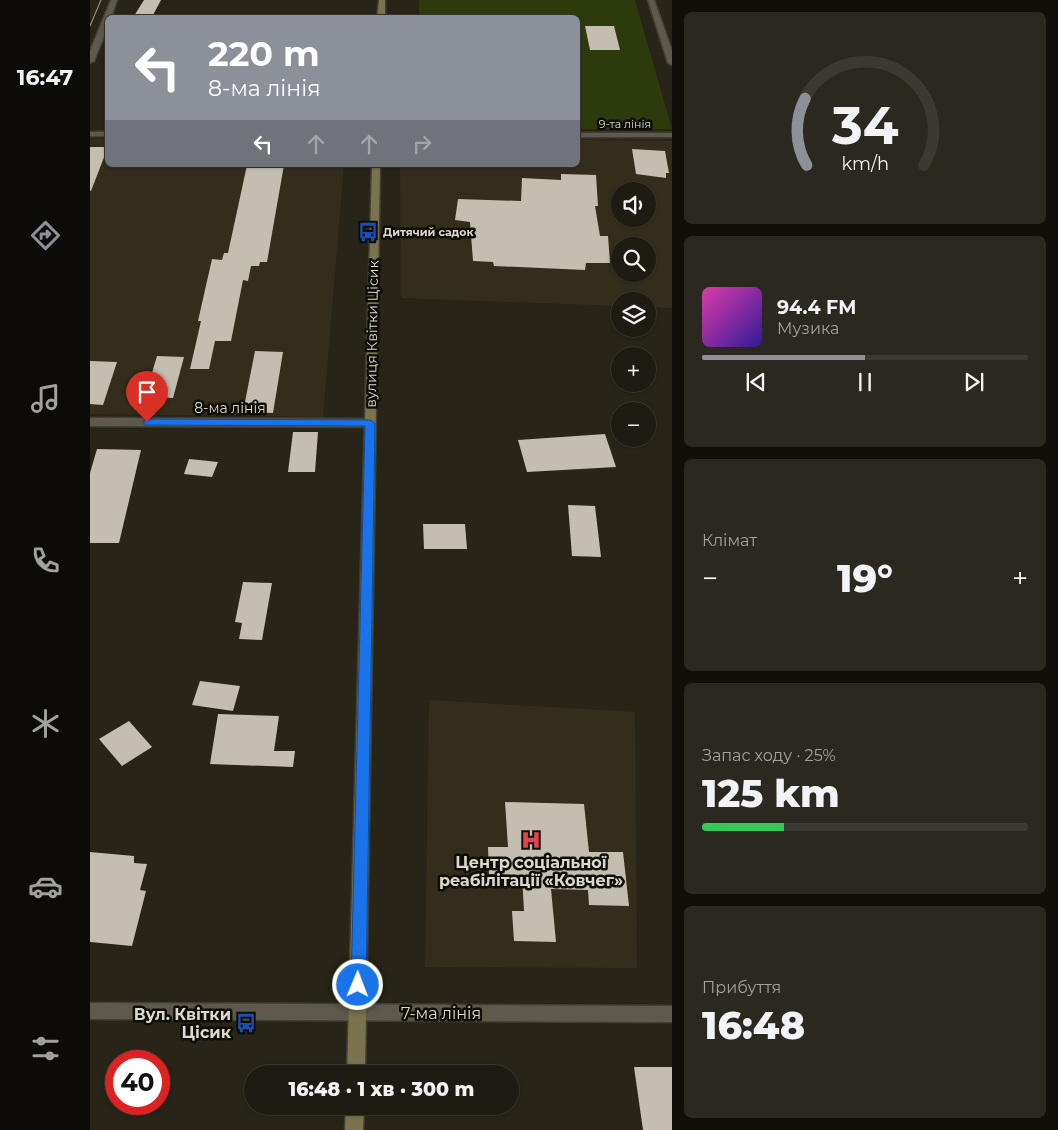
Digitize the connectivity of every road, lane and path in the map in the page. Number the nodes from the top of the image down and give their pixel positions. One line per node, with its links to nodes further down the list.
1 (114, 0): 4 (street)
2 (382, 0): 5 (street)
3 (651, 0): 8 (street)
4 (108, 15)
5 (381, 15)
6 (105, 23): 7 (street)
7 (90, 61)
8 (672, 63)
9 (90, 134): 10 (street)
10 (105, 134)
11 (580, 136): 12 (street, 9-та лінія)
12 (672, 136)
13 (376, 167): 15 (street, вулиця Квітки Цісик)
14 (90, 422): 15 (street, 8-ма лінія)
15 (370, 423): 17 (street, вулиця Квітки Цісик)
16 (90, 1012): 17 (street, 7-ма лінія)
17 (357, 1013): 18 (street, 7-ма лінія); 19 (street, вулиця Квітки Цісик)
18 (672, 1014)
19 (356, 1065)
20 (355, 1115): 21 (street)
21 (354, 1130)

